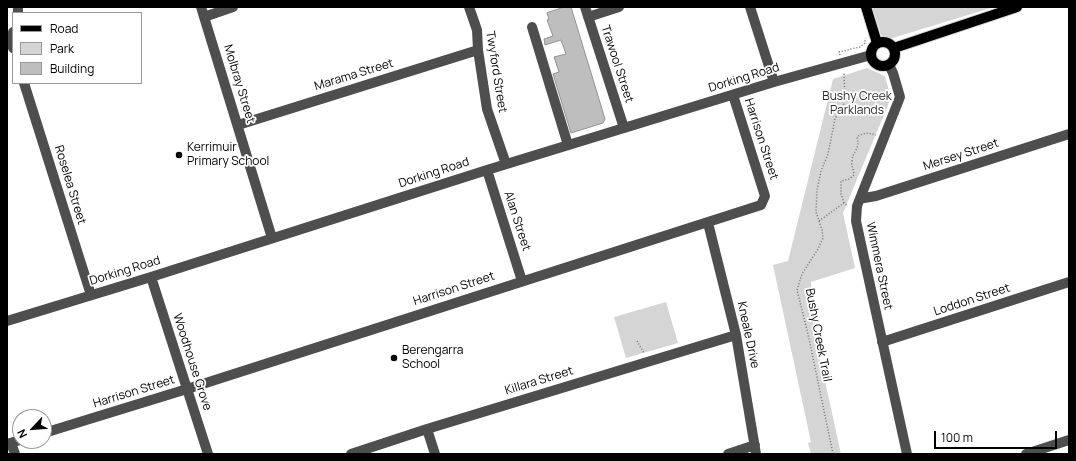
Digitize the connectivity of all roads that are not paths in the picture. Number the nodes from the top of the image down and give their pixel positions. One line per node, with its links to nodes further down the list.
1 (233, 7): 7 (street)
2 (469, 7): 12 (street, Twyford Street)
3 (619, 7): 8 (street)
4 (750, 7): 15 (street)
5 (866, 7): 10 (main road)
6 (1018, 7): 11 (main road)
7 (202, 12): 18 (street, Molbray Street)
8 (586, 12): 19 (street, Trawool Street)
9 (532, 27): 21 (street)
10 (877, 43): 11 (main road); 13 (main road)
11 (894, 48): 14 (main road)
12 (478, 50): 18 (street, Marama Street); 22 (street, Twyford Street)
13 (871, 55): 14 (main road); 15 (street, Dorking Road)
14 (889, 65): 24 (street, Wimmera Street)
15 (774, 82): 17 (street, Dorking Road)
16 (24, 84): 30 (street, Roselea Street)
17 (733, 95): 19 (street, Dorking Road); 25 (street, Harrison Street)
18 (238, 125): 26 (street, Molbray Street)
19 (624, 128): 21 (street, Dorking Road)
20 (1069, 134): 24 (street, Mersey Street)
21 (568, 145): 22 (street, Dorking Road)
22 (506, 164): 23 (street, Dorking Road)
23 (487, 170): 26 (street, Dorking Road); 28 (street, Alan Street)
24 (861, 196): 33 (street, Wimmera Street)
25 (708, 223): 28 (street, Harrison Street); 32 (street, Kneale Drive)
26 (272, 238): 27 (street, Dorking Road)
27 (151, 277): 30 (street, Dorking Road); 34 (street, Woodhouse Grove)
28 (522, 281): 34 (street, Harrison Street)
29 (1069, 282): 33 (street, Loddon Street)
30 (91, 296): 31 (street, Dorking Road)
31 (7, 321)
32 (736, 335): 35 (street, Killara Street); 38 (street, Kneale Drive)
33 (882, 342): 43 (street, Wimmera Street)
34 (187, 389): 36 (street, Harrison Street); 39 (street, Woodhouse Grove)
35 (427, 429): 40 (street, Killara Street); 41 (street)
36 (52, 431)
37 (1069, 440): 44 (street)
38 (755, 450): 42 (street)
39 (208, 454)
40 (351, 454)
41 (435, 454)
42 (728, 454)
43 (907, 454)
44 (1026, 454)

